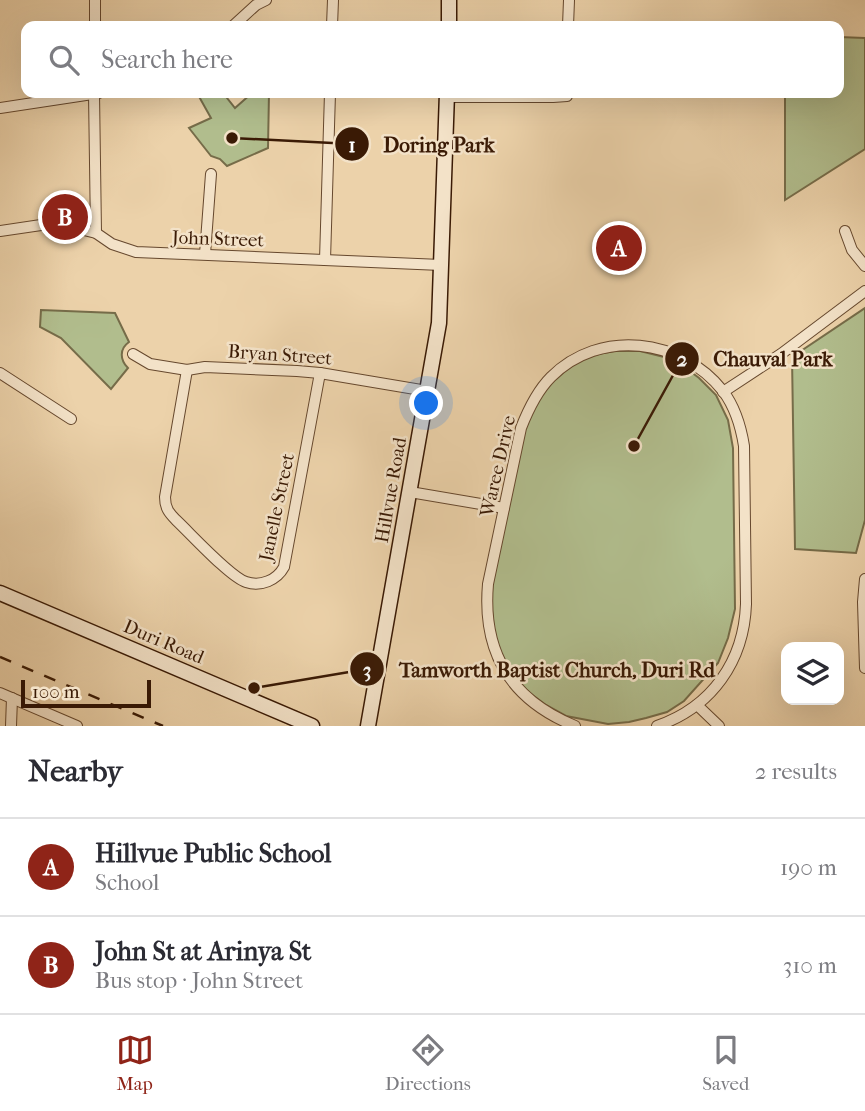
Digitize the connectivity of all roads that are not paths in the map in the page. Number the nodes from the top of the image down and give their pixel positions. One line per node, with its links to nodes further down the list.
1 (95, 0): 6 (street)
2 (266, 0): 7 (street)
3 (333, 0): 8 (street)
4 (449, 0): 9 (street)
5 (569, 0): 10 (street)
6 (95, 21)
7 (238, 21)
8 (332, 21)
9 (449, 21)
10 (568, 21)
11 (64, 98): 15 (street)
12 (96, 98): 19 (street)
13 (330, 98): 21 (street)
14 (447, 98): 22 (street, Hillvue Road)
15 (0, 108)
16 (211, 174): 20 (street)
17 (0, 231): 19 (street, John Street)
18 (845, 231): 23 (street)
19 (96, 233): 20 (street, John Street)
20 (205, 254): 21 (street, John Street)
21 (325, 260): 22 (street, John Street)
22 (441, 265): 29 (street, Hillvue Road)
23 (865, 266)
24 (865, 291): 30 (street)
25 (133, 354): 26 (street, Bryan Street)
26 (187, 370): 28 (street, Bryan Street); 28 (street, Janelle Street)
27 (0, 373): 31 (street)
28 (320, 373): 29 (street, Bryan Street)
29 (427, 391): 32 (street, Hillvue Road)
30 (723, 392): 33 (street, Waree Drive); 39 (street, Waree Drive)
31 (71, 419)
32 (410, 492): 33 (street); 44 (street, Hillvue Road)
33 (504, 509): 40 (street, Waree Drive)
34 (865, 579): 36 (street)
35 (0, 593): 43 (street, Duri Road)
36 (865, 668)
37 (0, 693): 38 (street)
38 (12, 698): 41 (street); 42 (street)
39 (697, 705): 46 (street, Waree Drive); 47 (street)
40 (558, 723): 45 (street, Waree Drive)
41 (12, 726)
42 (78, 726)
43 (312, 726)
44 (368, 726)
45 (575, 726)
46 (657, 726)
47 (719, 726)

